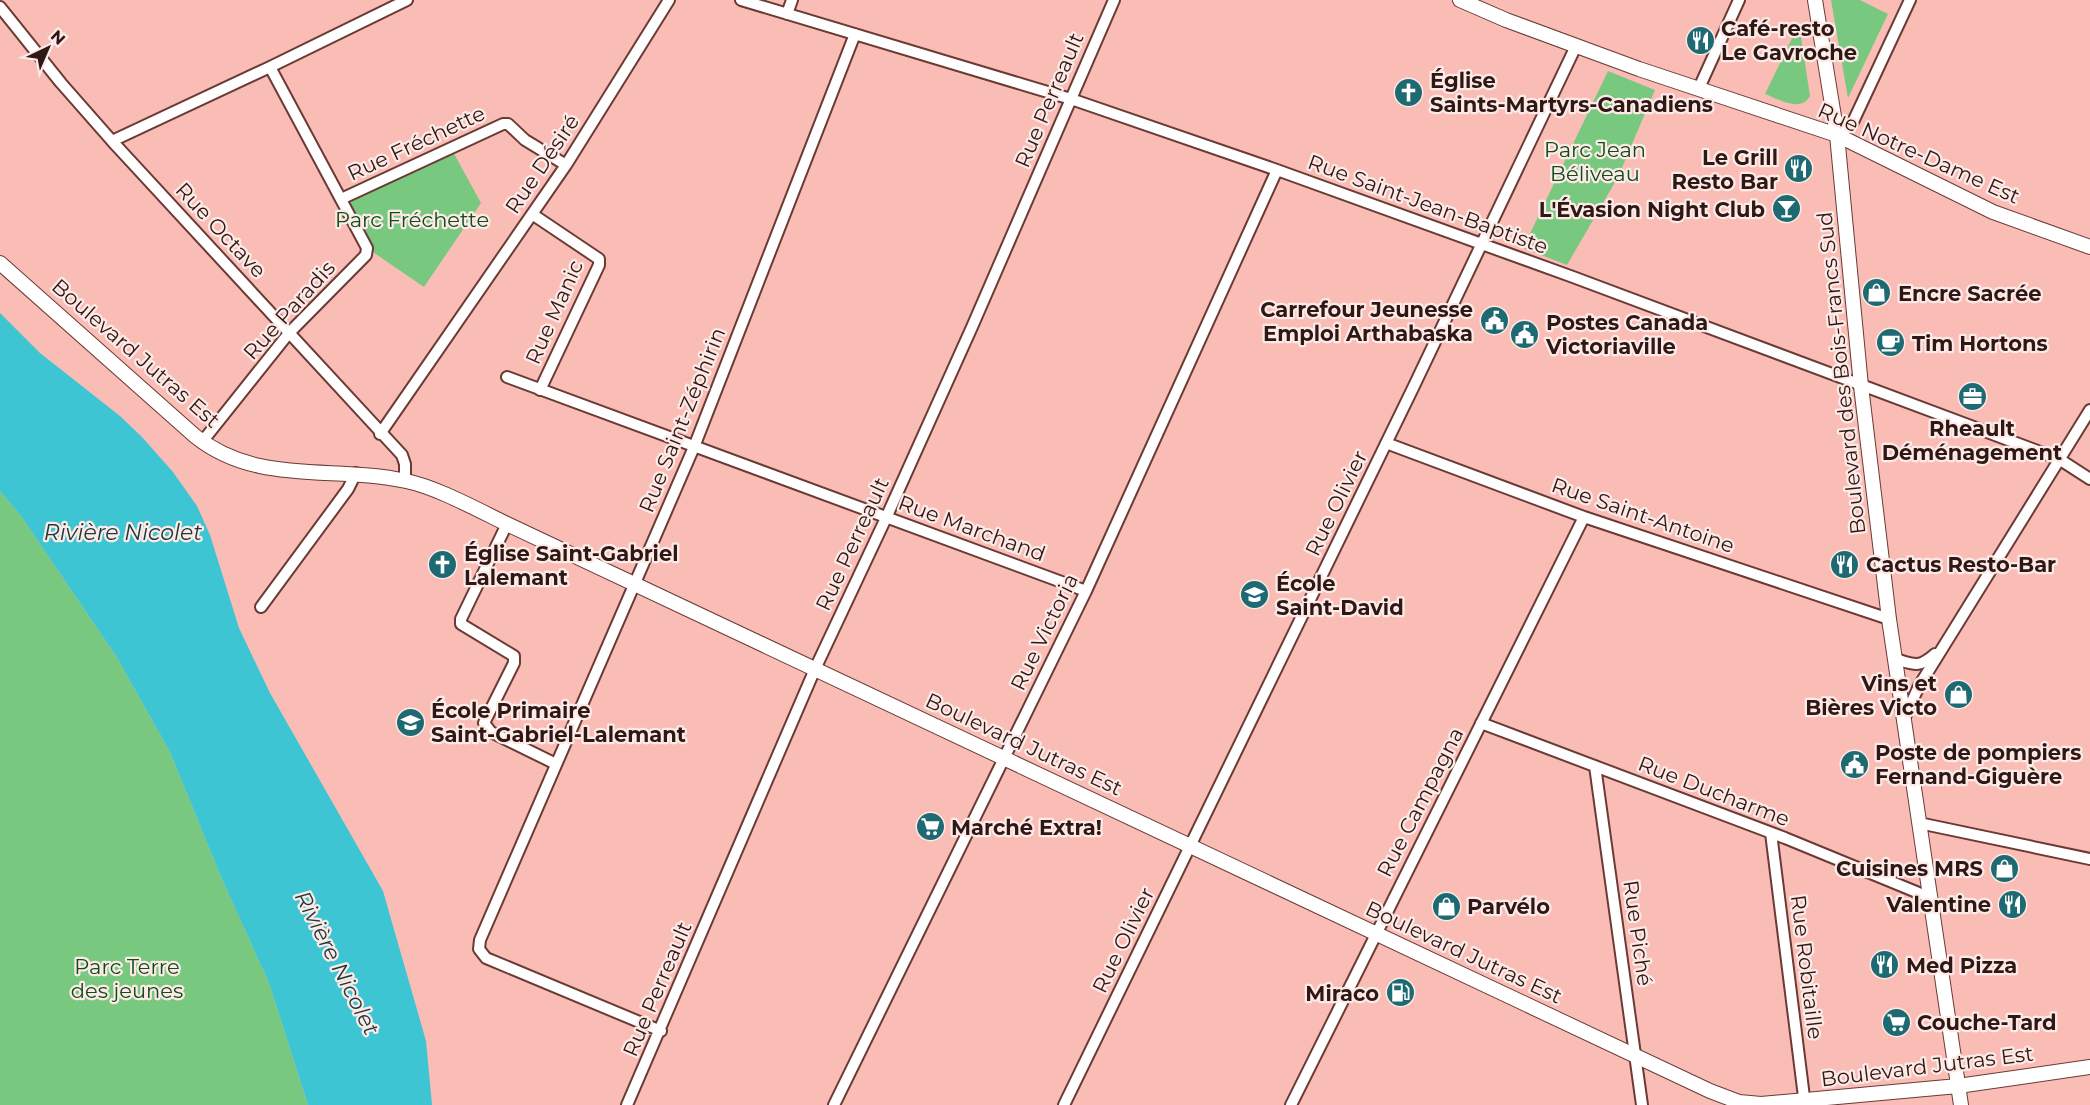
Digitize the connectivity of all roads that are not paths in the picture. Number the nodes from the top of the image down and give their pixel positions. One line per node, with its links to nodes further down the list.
1 (407, 0): 15 (street)
2 (669, 0): 20 (street, Rue Désiré)
3 (741, 0): 12 (street, Rue Saint-Jean-Baptiste)
4 (792, 0): 12 (street)
5 (1114, 0): 17 (street, Rue Perreault)
6 (1460, 0): 10 (main road, Rue Notre-Dame Est)
7 (1739, 0): 16 (street)
8 (1815, 0): 18 (main road, Boulevard des Bois-Francs Sud)
9 (1910, 0): 18 (street)
10 (1485, 5): 14 (main road, Rue Notre-Dame Est)
11 (0, 7): 19 (street, Rue Octave)
12 (787, 14): 13 (street, Rue Saint-Jean-Baptiste)
13 (855, 34): 17 (street, Rue Saint-Jean-Baptiste); 35 (street, Rue Saint-Zéphirin)
14 (1576, 46): 16 (main road, Rue Notre-Dame Est); 24 (street, Rue Olivier)
15 (270, 68): 19 (street); 22 (street)
16 (1699, 88): 18 (main road, Rue Notre-Dame Est)
17 (1071, 99): 21 (street, Rue Saint-Jean-Baptiste); 41 (street, Rue Perreault)
18 (1837, 135): 25 (main road, Rue Notre-Dame Est); 29 (main road, Boulevard des Bois-Francs Sud)
19 (112, 141): 27 (street, Rue Octave)
20 (566, 165): 22 (street, Rue Fréchette); 23 (street, Rue Désiré)
21 (1277, 170): 24 (street, Rue Saint-Jean-Baptiste); 44 (street, Rue Victoria)
22 (341, 199): 27 (street, Rue Paradis)
23 (532, 213): 30 (street, Rue Manic); 32 (street, Rue Désiré)
24 (1481, 246): 29 (street, Rue Saint-Jean-Baptiste); 34 (street, Rue Olivier)
25 (2090, 247)
26 (0, 263): 33 (main road, Boulevard Jutras Est)
27 (290, 333): 32 (street, Rue Octave); 33 (street, Rue Paradis)
28 (507, 377): 30 (street, Rue Marchand)
29 (1861, 386): 36 (street, Rue Saint-Jean-Baptiste); 46 (main road, Boulevard des Bois-Francs Sud)
30 (540, 390): 35 (street, Rue Marchand)
31 (2090, 410): 36 (street)
32 (380, 434): 39 (street, Rue Octave)
33 (202, 442): 37 (main road, Boulevard Jutras Est)
34 (1386, 443): 40 (street, Rue Saint-Antoine); 57 (street, Rue Olivier)
35 (694, 447): 41 (street, Rue Marchand); 43 (street, Rue Saint-Zéphirin)
36 (2059, 459): 38 (street, Rue Saint-Jean-Baptiste); 47 (street)
37 (356, 473): 39 (main road, Boulevard Jutras Est); 45 (street)
38 (2090, 479)
39 (405, 480): 42 (main road, Boulevard Jutras Est)
40 (1584, 517): 46 (street, Rue Saint-Antoine); 51 (street, Rue Campagna)
41 (886, 518): 44 (street, Rue Marchand); 49 (street, Rue Perreault)
42 (507, 524): 43 (main road, Boulevard Jutras Est); 53 (street)
43 (635, 584): 49 (main road, Boulevard Jutras Est); 53 (street, Rue Saint-Zéphirin)
44 (1086, 591): 52 (street, Rue Victoria)
45 (261, 607)
46 (1889, 619): 48 (main road, Boulevard des Bois-Francs Sud)
47 (1942, 648): 48 (street); 50 (street)
48 (1896, 659): 50 (main road, Boulevard des Bois-Francs Sud)
49 (815, 669): 52 (main road, Boulevard Jutras Est); 61 (street, Rue Perreault)
50 (1904, 719): 55 (main road, Boulevard des Bois-Francs Sud)
51 (1481, 723): 54 (street, Rue Ducharme); 60 (street, Rue Campagna)
52 (1005, 758): 57 (main road, Boulevard Jutras Est); 67 (street, Rue Victoria)
53 (556, 764): 61 (street, Rue Saint-Zéphirin)
54 (1595, 766): 56 (street, Rue Ducharme); 62 (street, Rue Piché)
55 (1919, 823): 58 (street); 59 (main road, Boulevard des Bois-Francs Sud)
56 (1771, 833): 59 (street, Rue Ducharme); 65 (street, Rue Robitaille)
57 (1190, 846): 60 (main road, Boulevard Jutras Est); 68 (street, Rue Olivier)
58 (2090, 859)
59 (1931, 898): 64 (main road, Boulevard des Bois-Francs Sud)
60 (1376, 933): 62 (main road, Boulevard Jutras Est); 69 (street, Rue Campagna)
61 (661, 1031): 66 (street, Rue Perreault)
62 (1636, 1056): 65 (main road, Boulevard Jutras Est); 70 (street, Rue Piché)
63 (2090, 1067): 64 (main road, Boulevard Jutras Est)
64 (1958, 1086): 65 (main road, Boulevard Jutras Est); 71 (main road, Boulevard des Bois-Francs Sud)
65 (1805, 1103)
66 (627, 1105)
67 (834, 1105)
68 (1064, 1105)
69 (1291, 1105)
70 (1642, 1105)
71 (1961, 1105)

